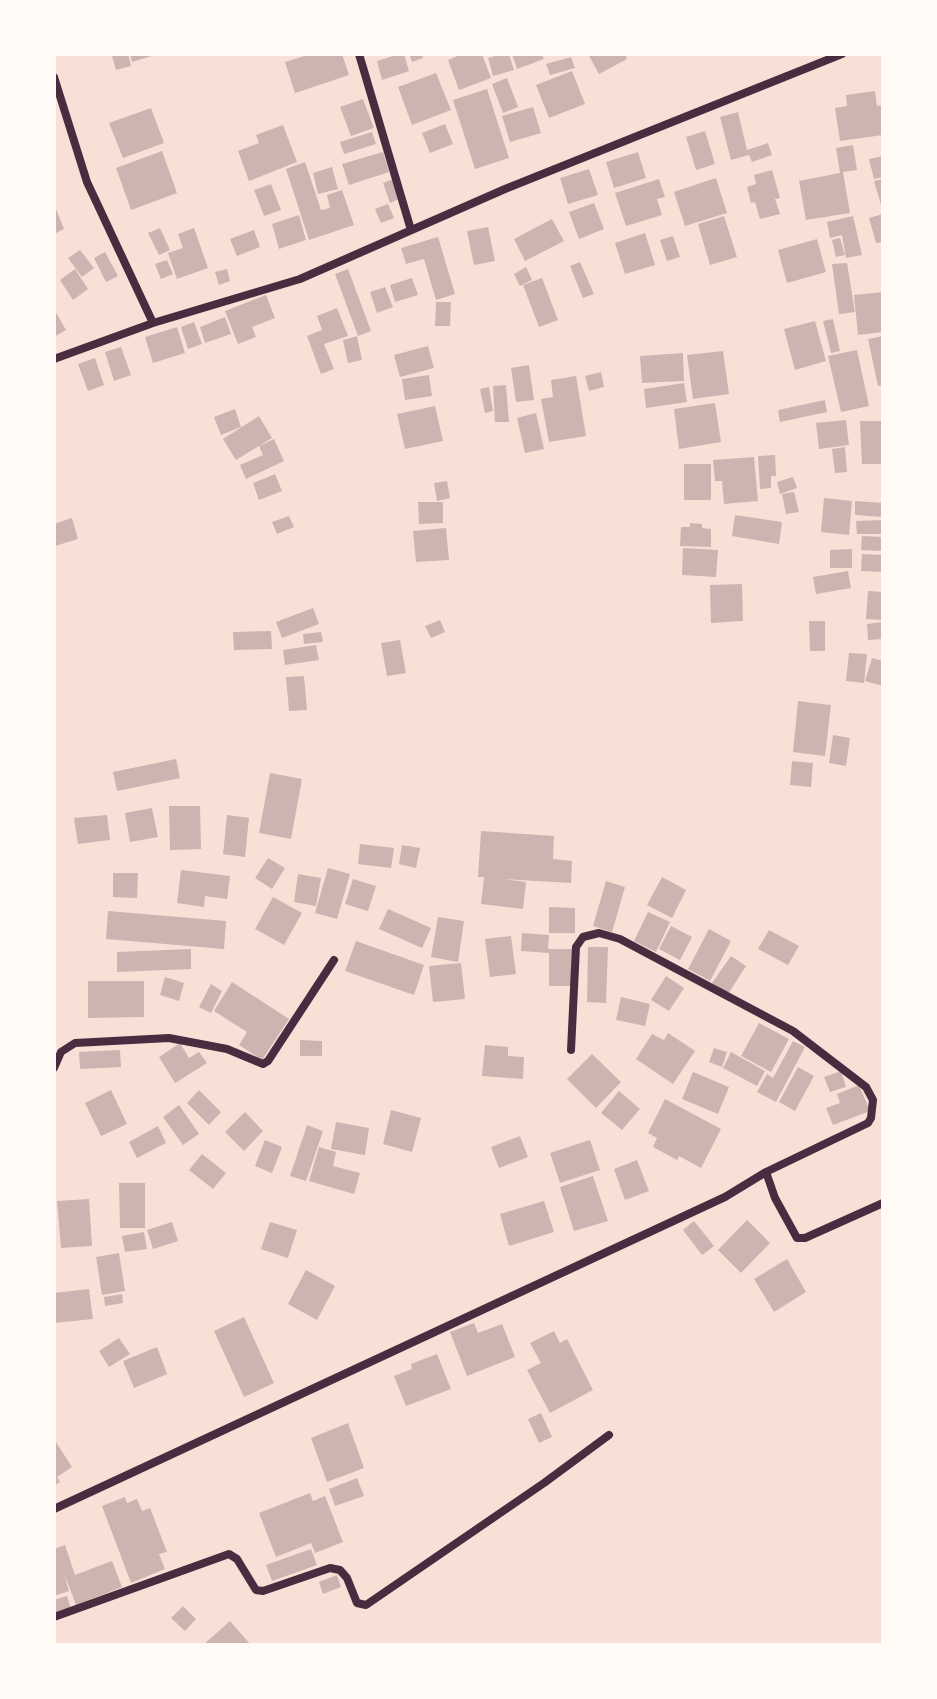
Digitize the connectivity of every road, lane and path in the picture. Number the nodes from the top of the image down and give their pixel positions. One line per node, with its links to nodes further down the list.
1 (359, 54): 4 (street)
2 (842, 54): 4 (street)
3 (54, 77): 5 (street)
4 (411, 230): 5 (street)
5 (153, 323): 6 (street)
6 (54, 359)
7 (334, 960): 9 (street)
8 (571, 1050): 10 (street)
9 (54, 1068)
10 (766, 1172): 11 (street); 13 (street)
11 (883, 1203)
12 (609, 1435): 14 (street)
13 (54, 1509)
14 (54, 1617)

